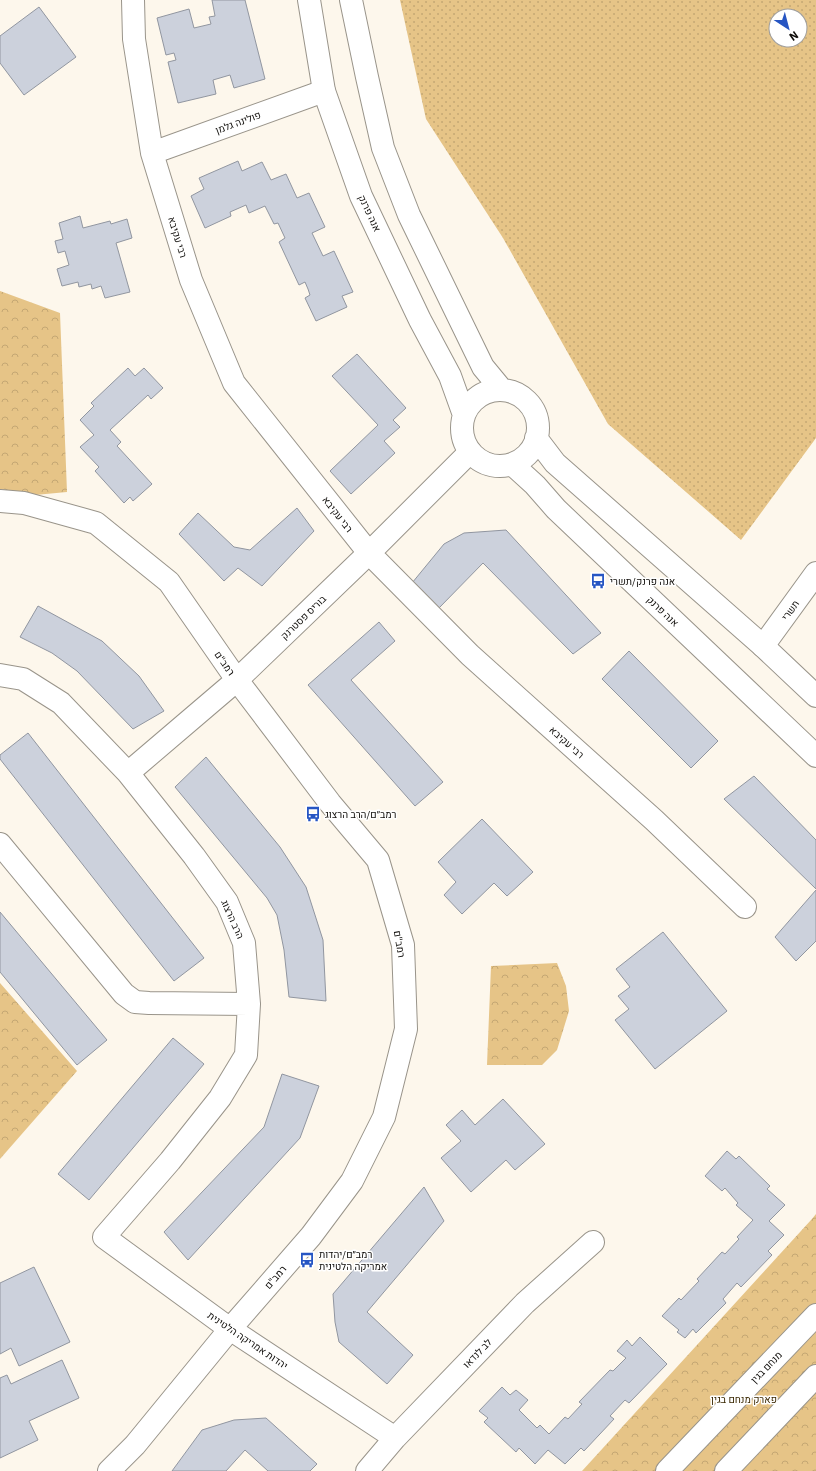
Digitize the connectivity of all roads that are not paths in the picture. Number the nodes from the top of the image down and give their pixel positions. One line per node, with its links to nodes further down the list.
1 (133, 0): 5 (street, רבי עקיבא)
2 (309, 0): 4 (street, אנה פרנק)
3 (351, 0): 6 (street)
4 (324, 91): 5 (street, פולינה גלמן); 7 (street, אנה פרנק)
5 (152, 153): 12 (street, רבי עקיבא)
6 (502, 390): 7 (street); 8 (street)
7 (464, 415): 9 (street)
8 (536, 438): 10 (street); 14 (street)
9 (470, 452): 10 (street); 12 (street, בוריס פסטרנק)
10 (512, 464): 18 (street, אנה פרנק)
11 (0, 501): 16 (street, רמב"ם)
12 (369, 553): 16 (street, בוריס פסטרנק); 21 (street, רבי עקיבא)
13 (816, 573): 14 (street, תשרי)
14 (763, 646): 17 (street)
15 (0, 675): 19 (street, הרב הרצוג)
16 (237, 680): 19 (street, בוריס פסטרנק); 26 (street, רמב"ם)
17 (816, 696)
18 (816, 756)
19 (128, 773): 22 (street, הרב הרצוג)
20 (0, 844): 22 (street)
21 (745, 907)
22 (249, 1004): 23 (street, הרב הרצוג)
23 (104, 1237): 26 (street, יהדות אמריקה הלטינית)
24 (593, 1242): 28 (street, לב לנדאו)
25 (816, 1315): 31 (street, מנחם בגין)
26 (230, 1329): 28 (street, יהדות אמריקה הלטינית); 29 (street, רמב"ם)
27 (816, 1376): 32 (street)
28 (395, 1438): 30 (street, לב לנדאו)
29 (109, 1471)
30 (367, 1471)
31 (667, 1471)
32 (726, 1471)

